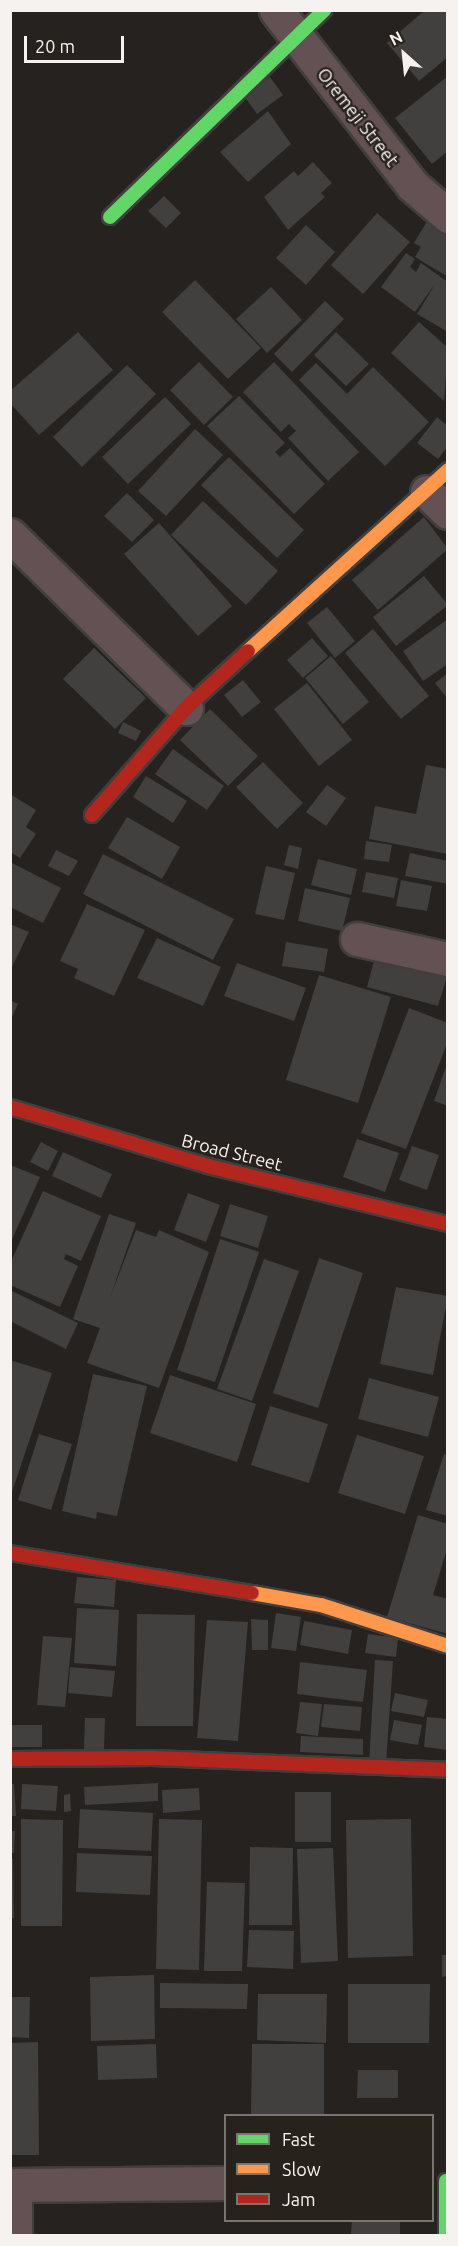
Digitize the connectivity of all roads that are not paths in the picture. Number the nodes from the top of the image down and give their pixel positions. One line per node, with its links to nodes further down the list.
1 (324, 10): 2 (street)
2 (285, 23): 3 (street, Oremeji Street); 4 (street)
3 (447, 216)
4 (110, 217)
5 (441, 491): 7 (street)
6 (10, 535): 7 (street)
7 (186, 708): 8 (street)
8 (92, 815)
9 (357, 939): 10 (street)
10 (447, 959)
11 (10, 1107): 12 (street, Broad Street)
12 (447, 1224)
13 (10, 1553): 14 (street)
14 (447, 1646)
15 (10, 1759): 16 (street)
16 (447, 1770)
17 (442, 2182): 21 (street)
18 (224, 2183): 19 (street)
19 (13, 2185): 20 (street)
20 (15, 2235)
21 (446, 2235)

